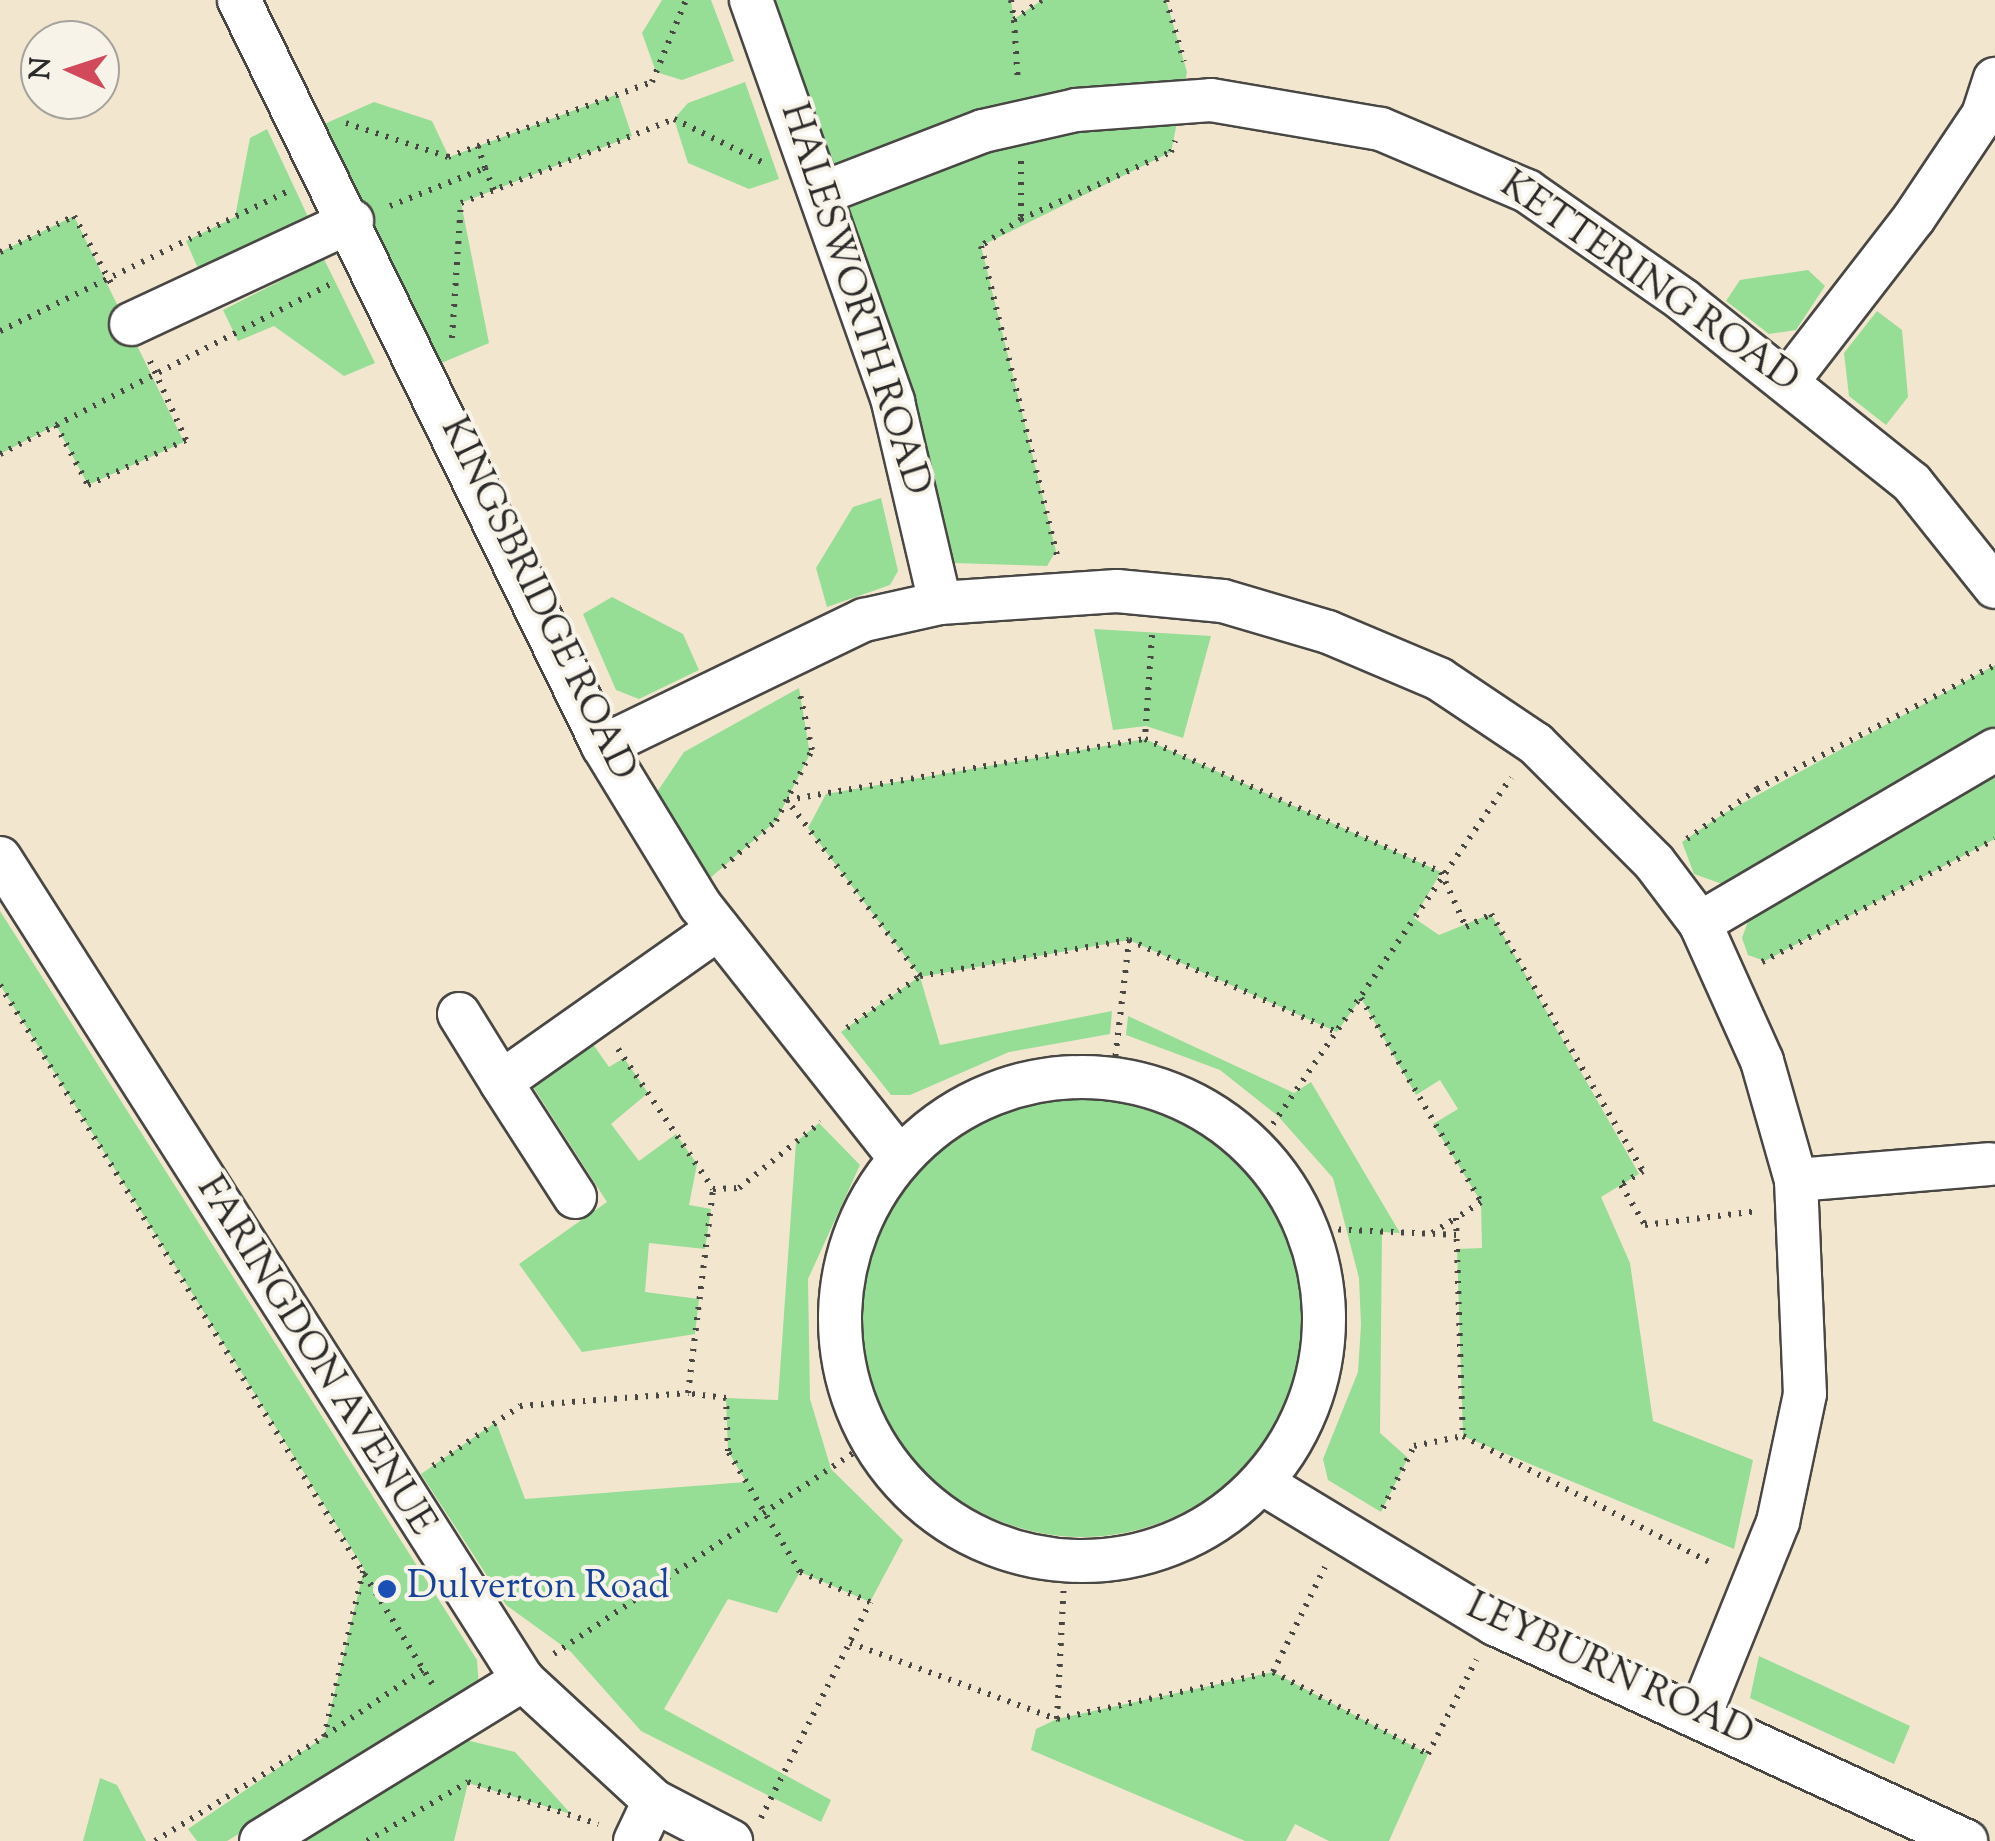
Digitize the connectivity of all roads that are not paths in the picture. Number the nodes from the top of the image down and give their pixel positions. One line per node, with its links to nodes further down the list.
1 (239, 0): 5 (street, KINGSBRIDGE ROAD)
2 (751, 0): 4 (street, HALESWORTH ROAD)
3 (1995, 79): 7 (street)
4 (825, 192): 7 (street, KETTERING ROAD); 9 (street, HALESWORTH ROAD)
5 (352, 221): 6 (street); 10 (street, KINGSBRIDGE ROAD)
6 (131, 324)
7 (1788, 380): 8 (street, KETTERING ROAD)
8 (1995, 587)
9 (940, 604): 10 (street); 13 (street)
10 (603, 746): 14 (street, KINGSBRIDGE ROAD)
11 (1995, 750): 13 (street)
12 (3, 870): 22 (street, FARINGDON AVENUE)
13 (1700, 923): 19 (street)
14 (718, 929): 16 (street); 17 (street, KINGSBRIDGE ROAD)
15 (459, 1014): 16 (street)
16 (501, 1082): 20 (street)
17 (900, 1158): 21 (street); 21 (street)
18 (1989, 1164): 19 (street)
19 (1798, 1193): 23 (street)
20 (576, 1198)
21 (1262, 1484): 23 (street, LEYBURN ROAD)
22 (523, 1680): 24 (street, FARINGDON AVENUE); 27 (street)
23 (1700, 1715): 28 (street, LEYBURN ROAD)
24 (654, 1801): 25 (street); 26 (street, FARINGDON AVENUE)
25 (617, 1833)
26 (744, 1833)
27 (261, 1841)
28 (1966, 1841)

